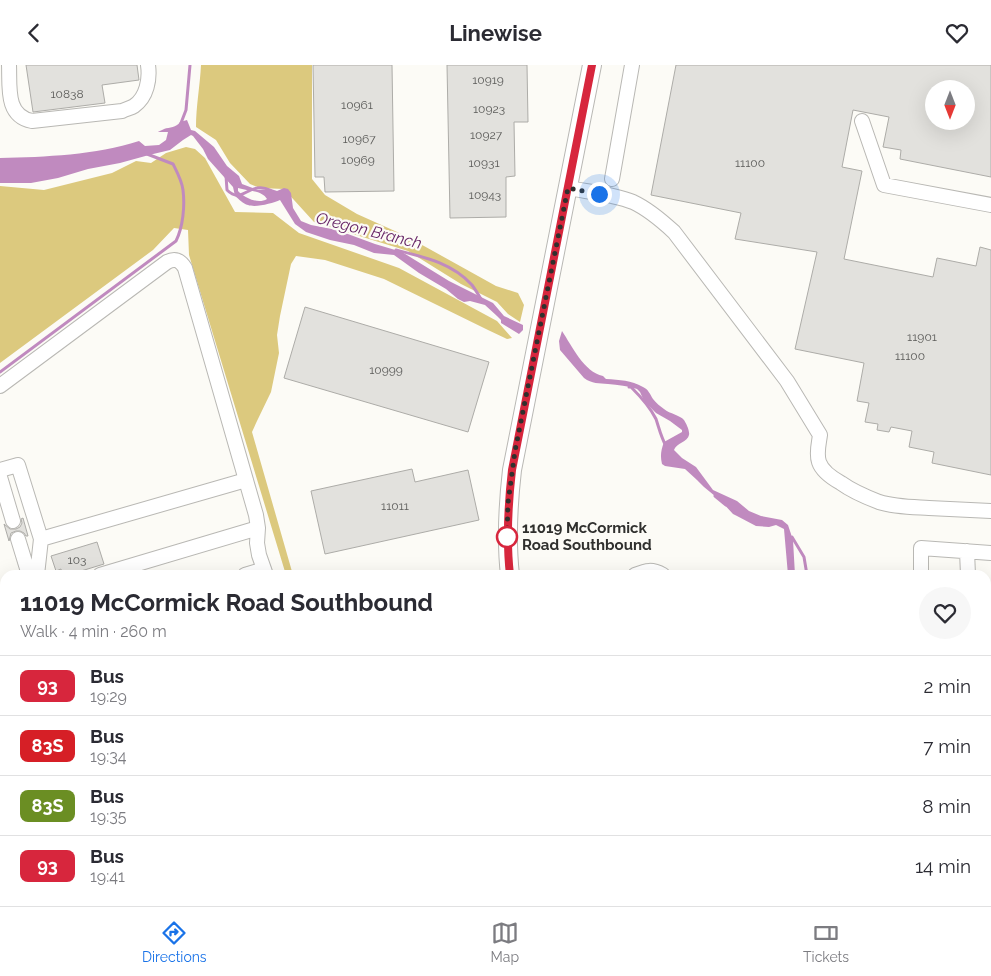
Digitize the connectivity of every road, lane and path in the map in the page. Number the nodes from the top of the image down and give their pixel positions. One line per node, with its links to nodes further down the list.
1 (9, 65): 2 (street)
2 (148, 65)
3 (592, 65): 7 (main road)
4 (632, 65): 6 (street)
5 (862, 121): 8 (street)
6 (612, 179)
7 (568, 188): 13 (street); 24 (main road)
8 (991, 205)
9 (0, 386): 12 (street)
10 (0, 470): 17 (street)
11 (0, 477): 14 (street)
12 (246, 480): 15 (street); 17 (street)
13 (991, 511)
14 (13, 521)
15 (258, 528): 22 (street); 23 (street)
16 (18, 539): 20 (street)
17 (41, 539): 21 (street)
18 (967, 551): 19 (street); 25 (street); 26 (street)
19 (991, 553)
20 (27, 570)
21 (38, 570)
22 (117, 570)
23 (264, 570)
24 (510, 570)
25 (921, 570)
26 (968, 570)

